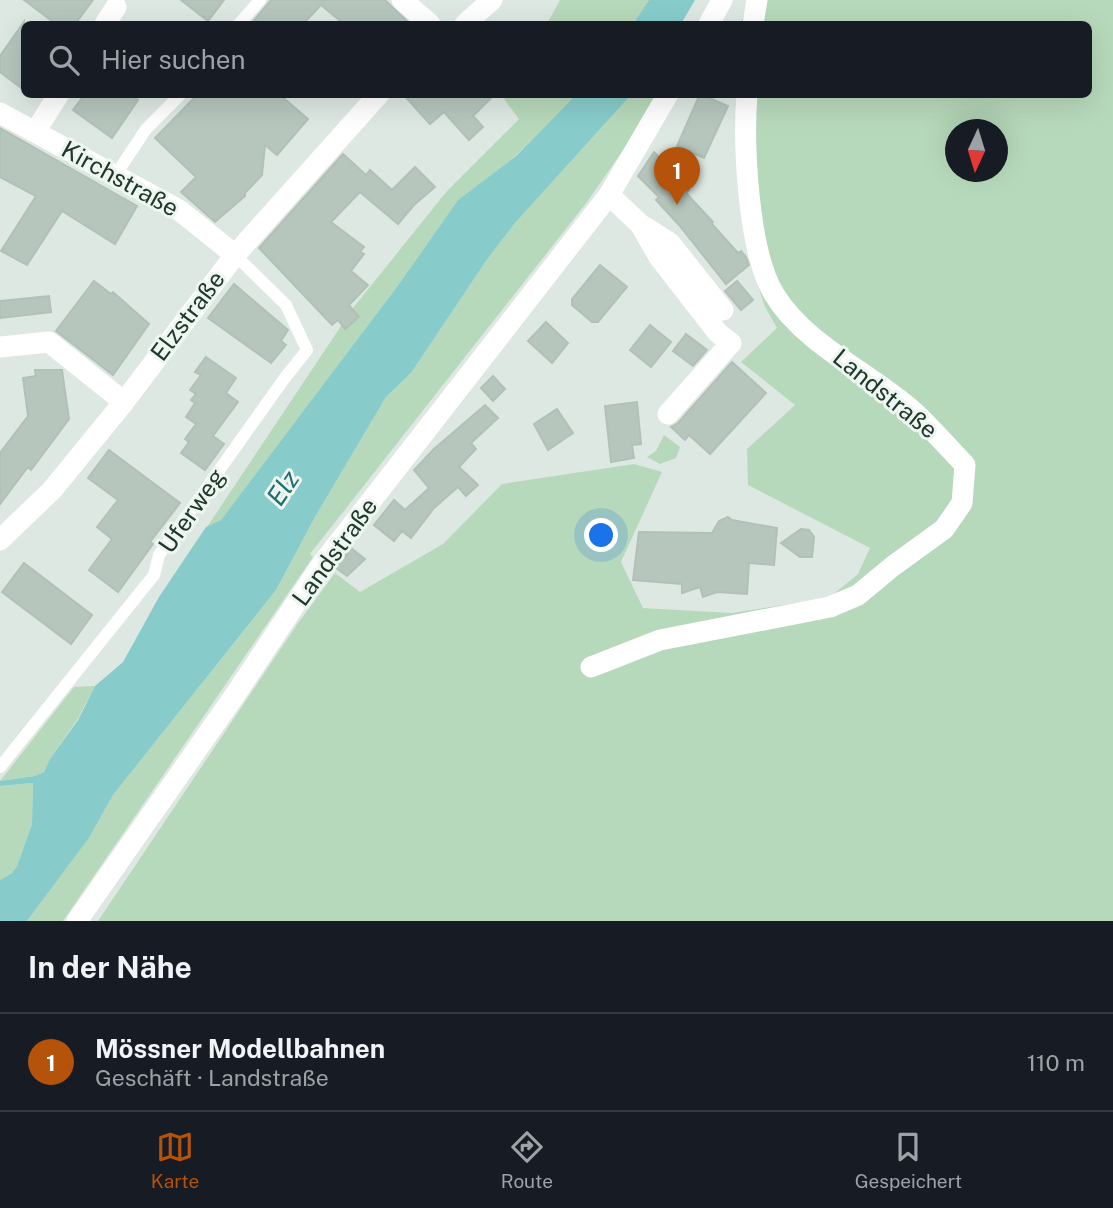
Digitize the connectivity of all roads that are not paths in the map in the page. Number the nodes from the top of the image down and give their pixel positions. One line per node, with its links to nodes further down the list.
1 (260, 0): 6 (lane)
2 (402, 0): 7 (street)
3 (492, 0): 8 (street)
4 (722, 0): 9 (street)
5 (757, 0): 10 (street)
6 (242, 21)
7 (426, 21)
8 (468, 21)
9 (711, 21)
10 (754, 21)
11 (56, 98): 17 (street)
12 (177, 98): 18 (lane)
13 (375, 98): 21 (street, Elzstraße)
14 (666, 98): 19 (street, Landstraße)
15 (747, 98): 27 (street, Landstraße)
16 (0, 113): 17 (street, Kirchstraße)
17 (35, 132): 18 (street, Kirchstraße)
18 (115, 176): 21 (street, Kirchstraße)
19 (609, 194): 20 (street); 29 (street, Landstraße)
20 (640, 224): 22 (street); 25 (street)
21 (234, 254): 24 (street, Elzstraße); 28 (lane, Uferweg)
22 (723, 310)
23 (0, 347): 24 (street)
24 (124, 402): 26 (street, Elzstraße)
25 (668, 414)
26 (0, 540)
27 (591, 667)
28 (0, 766)
29 (77, 921)

